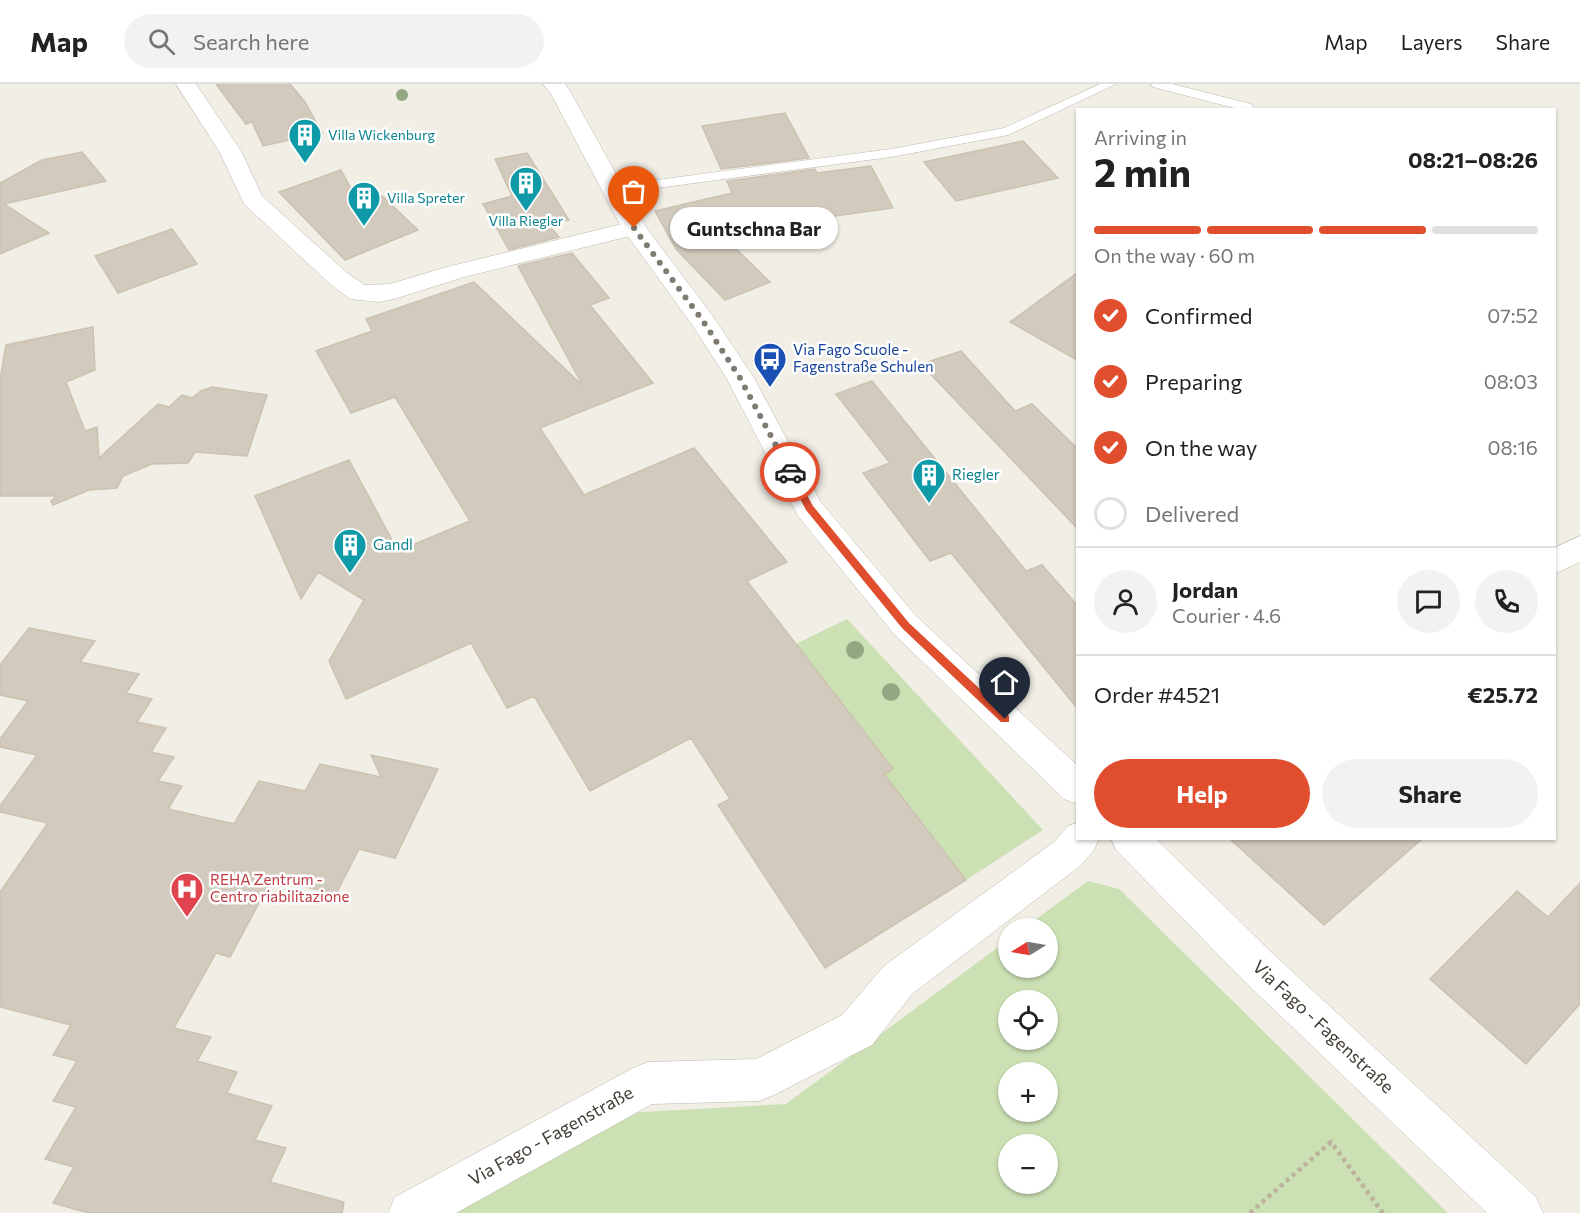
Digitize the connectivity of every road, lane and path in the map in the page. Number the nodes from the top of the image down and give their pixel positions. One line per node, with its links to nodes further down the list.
1 (186, 84): 7 (street)
2 (553, 84): 6 (street)
3 (1110, 84): 6 (lane)
4 (1157, 84): 5 (lane)
5 (1247, 107)
6 (612, 190): 7 (street)
7 (634, 228): 10 (street)
8 (1580, 548): 9 (street)
9 (1556, 561)
10 (1076, 787)
11 (1079, 840): 13 (street, Via Fago - Fagenstraße)
12 (1131, 840): 16 (street, Via Fago - Fagenstraße)
13 (411, 1213)
14 (1250, 1213): 15 (path)
15 (1383, 1213)
16 (1520, 1213)

